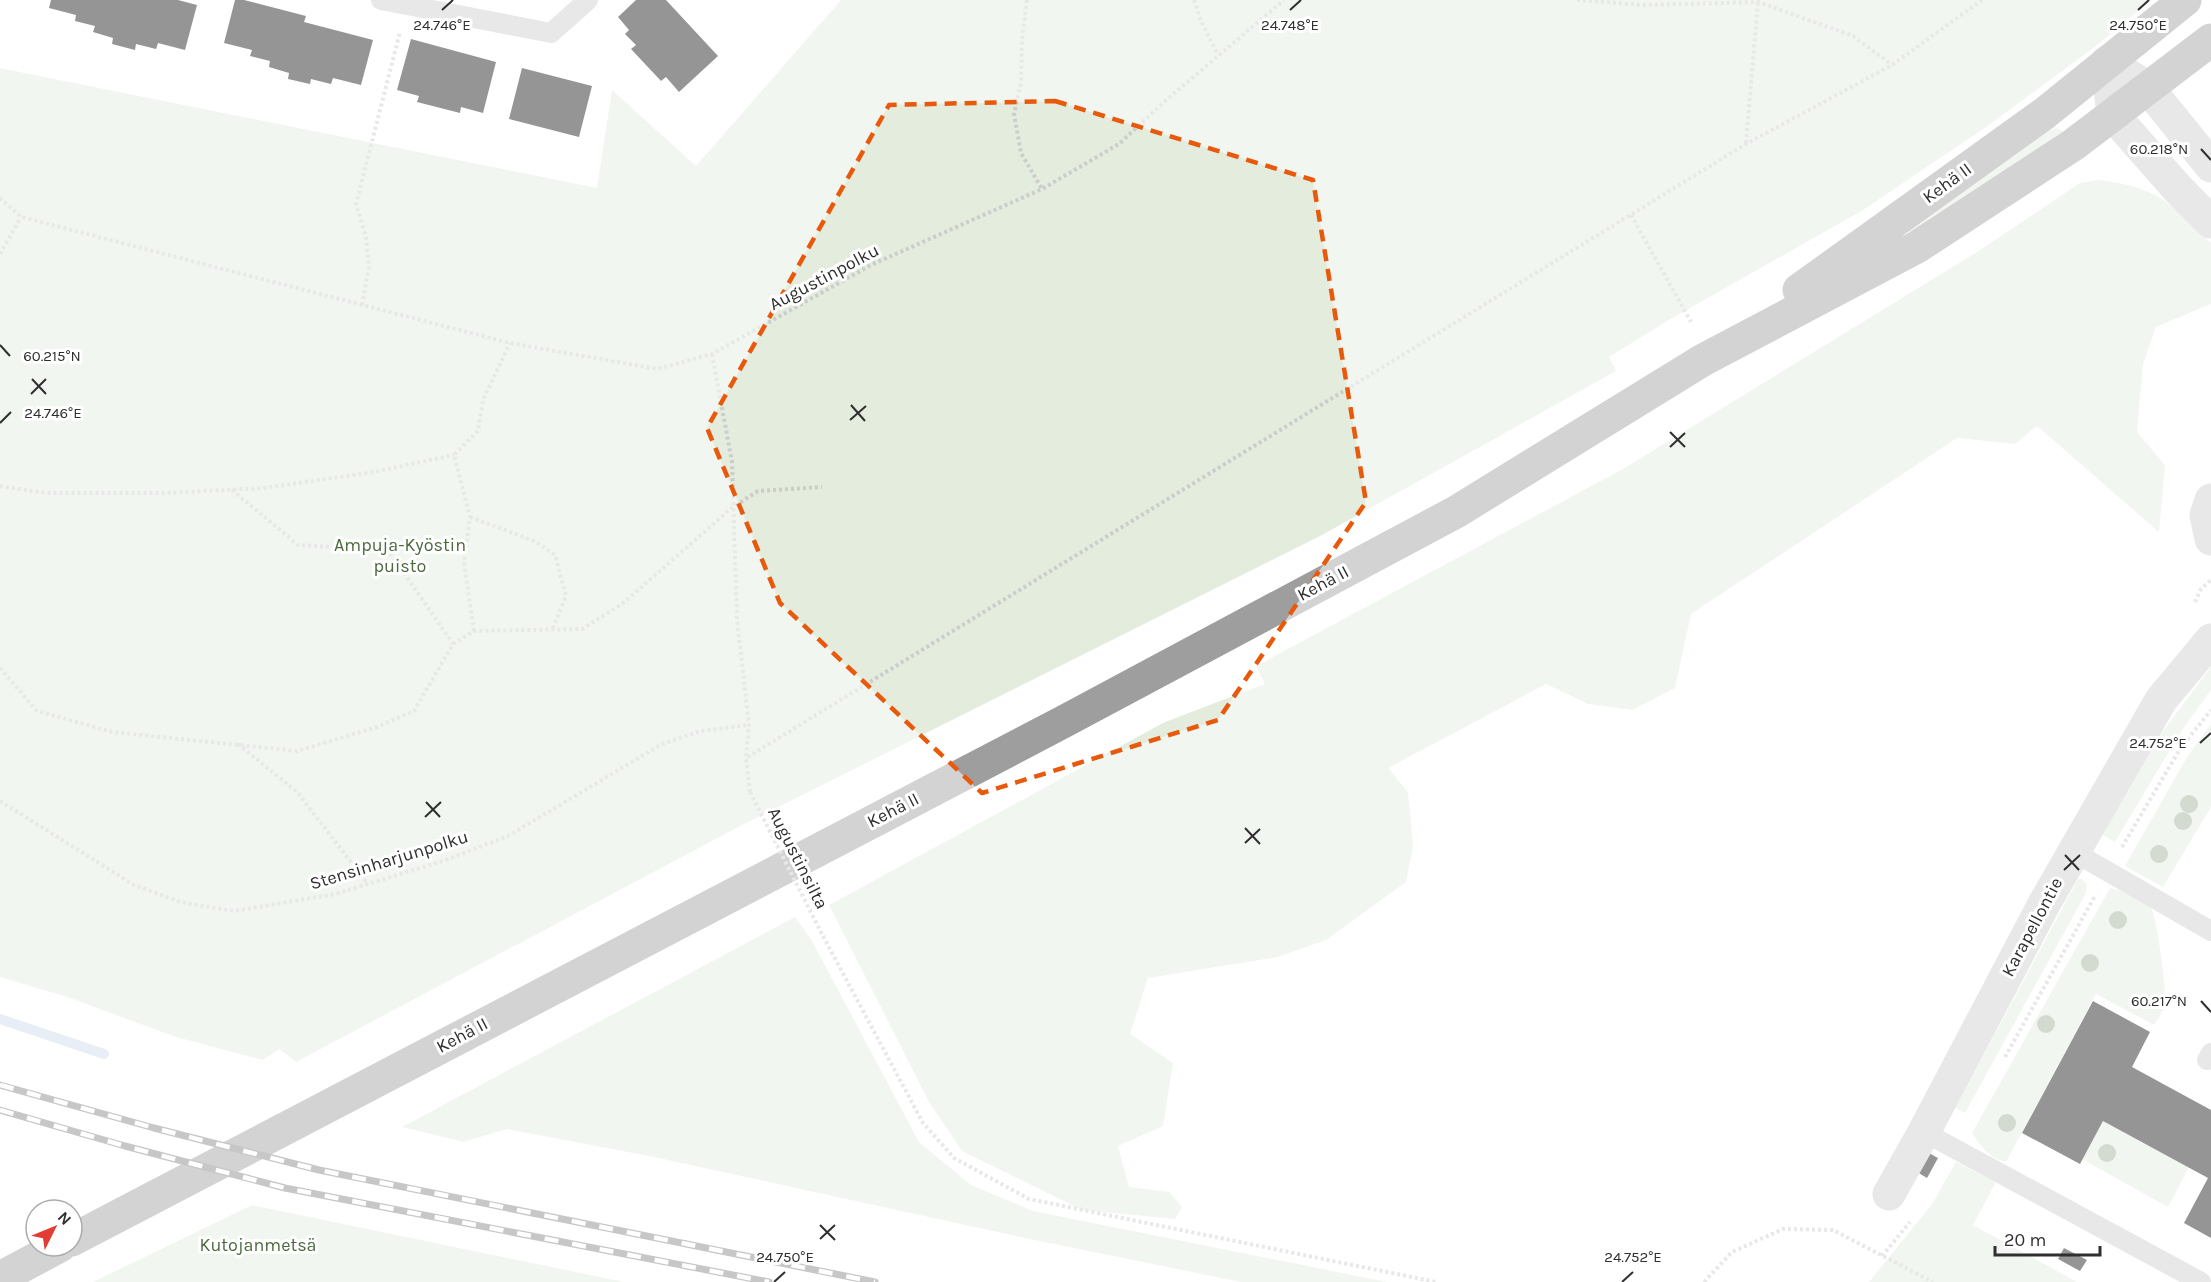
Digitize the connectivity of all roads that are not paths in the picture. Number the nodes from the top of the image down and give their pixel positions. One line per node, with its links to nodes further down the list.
1 (381, 0): 2 (lane)
2 (588, 0)
3 (2185, 0): 5 (highway, Kehä II)
4 (2211, 40): 6 (highway, Kehä II)
5 (2107, 62): 6 (street); 7 (street); 10 (highway, Kehä II)
6 (2148, 88): 7 (highway, Kehä II); 8 (street)
7 (2113, 115): 9 (street); 10 (highway, Kehä II)
8 (2211, 166)
9 (2211, 222)
10 (1703, 360): 18 (highway, Kehä II)
11 (2211, 500): 12 (street)
12 (2211, 539)
13 (2211, 640): 14 (street, Karapellontie)
14 (2074, 852): 15 (lane); 16 (street, Karapellontie)
15 (2211, 931)
16 (1924, 1132): 17 (street, Karapellontie); 21 (lane)
17 (1889, 1194)
18 (84, 1234)
19 (38, 1258): 20 (highway)
20 (0, 1278)
21 (2201, 1282)

